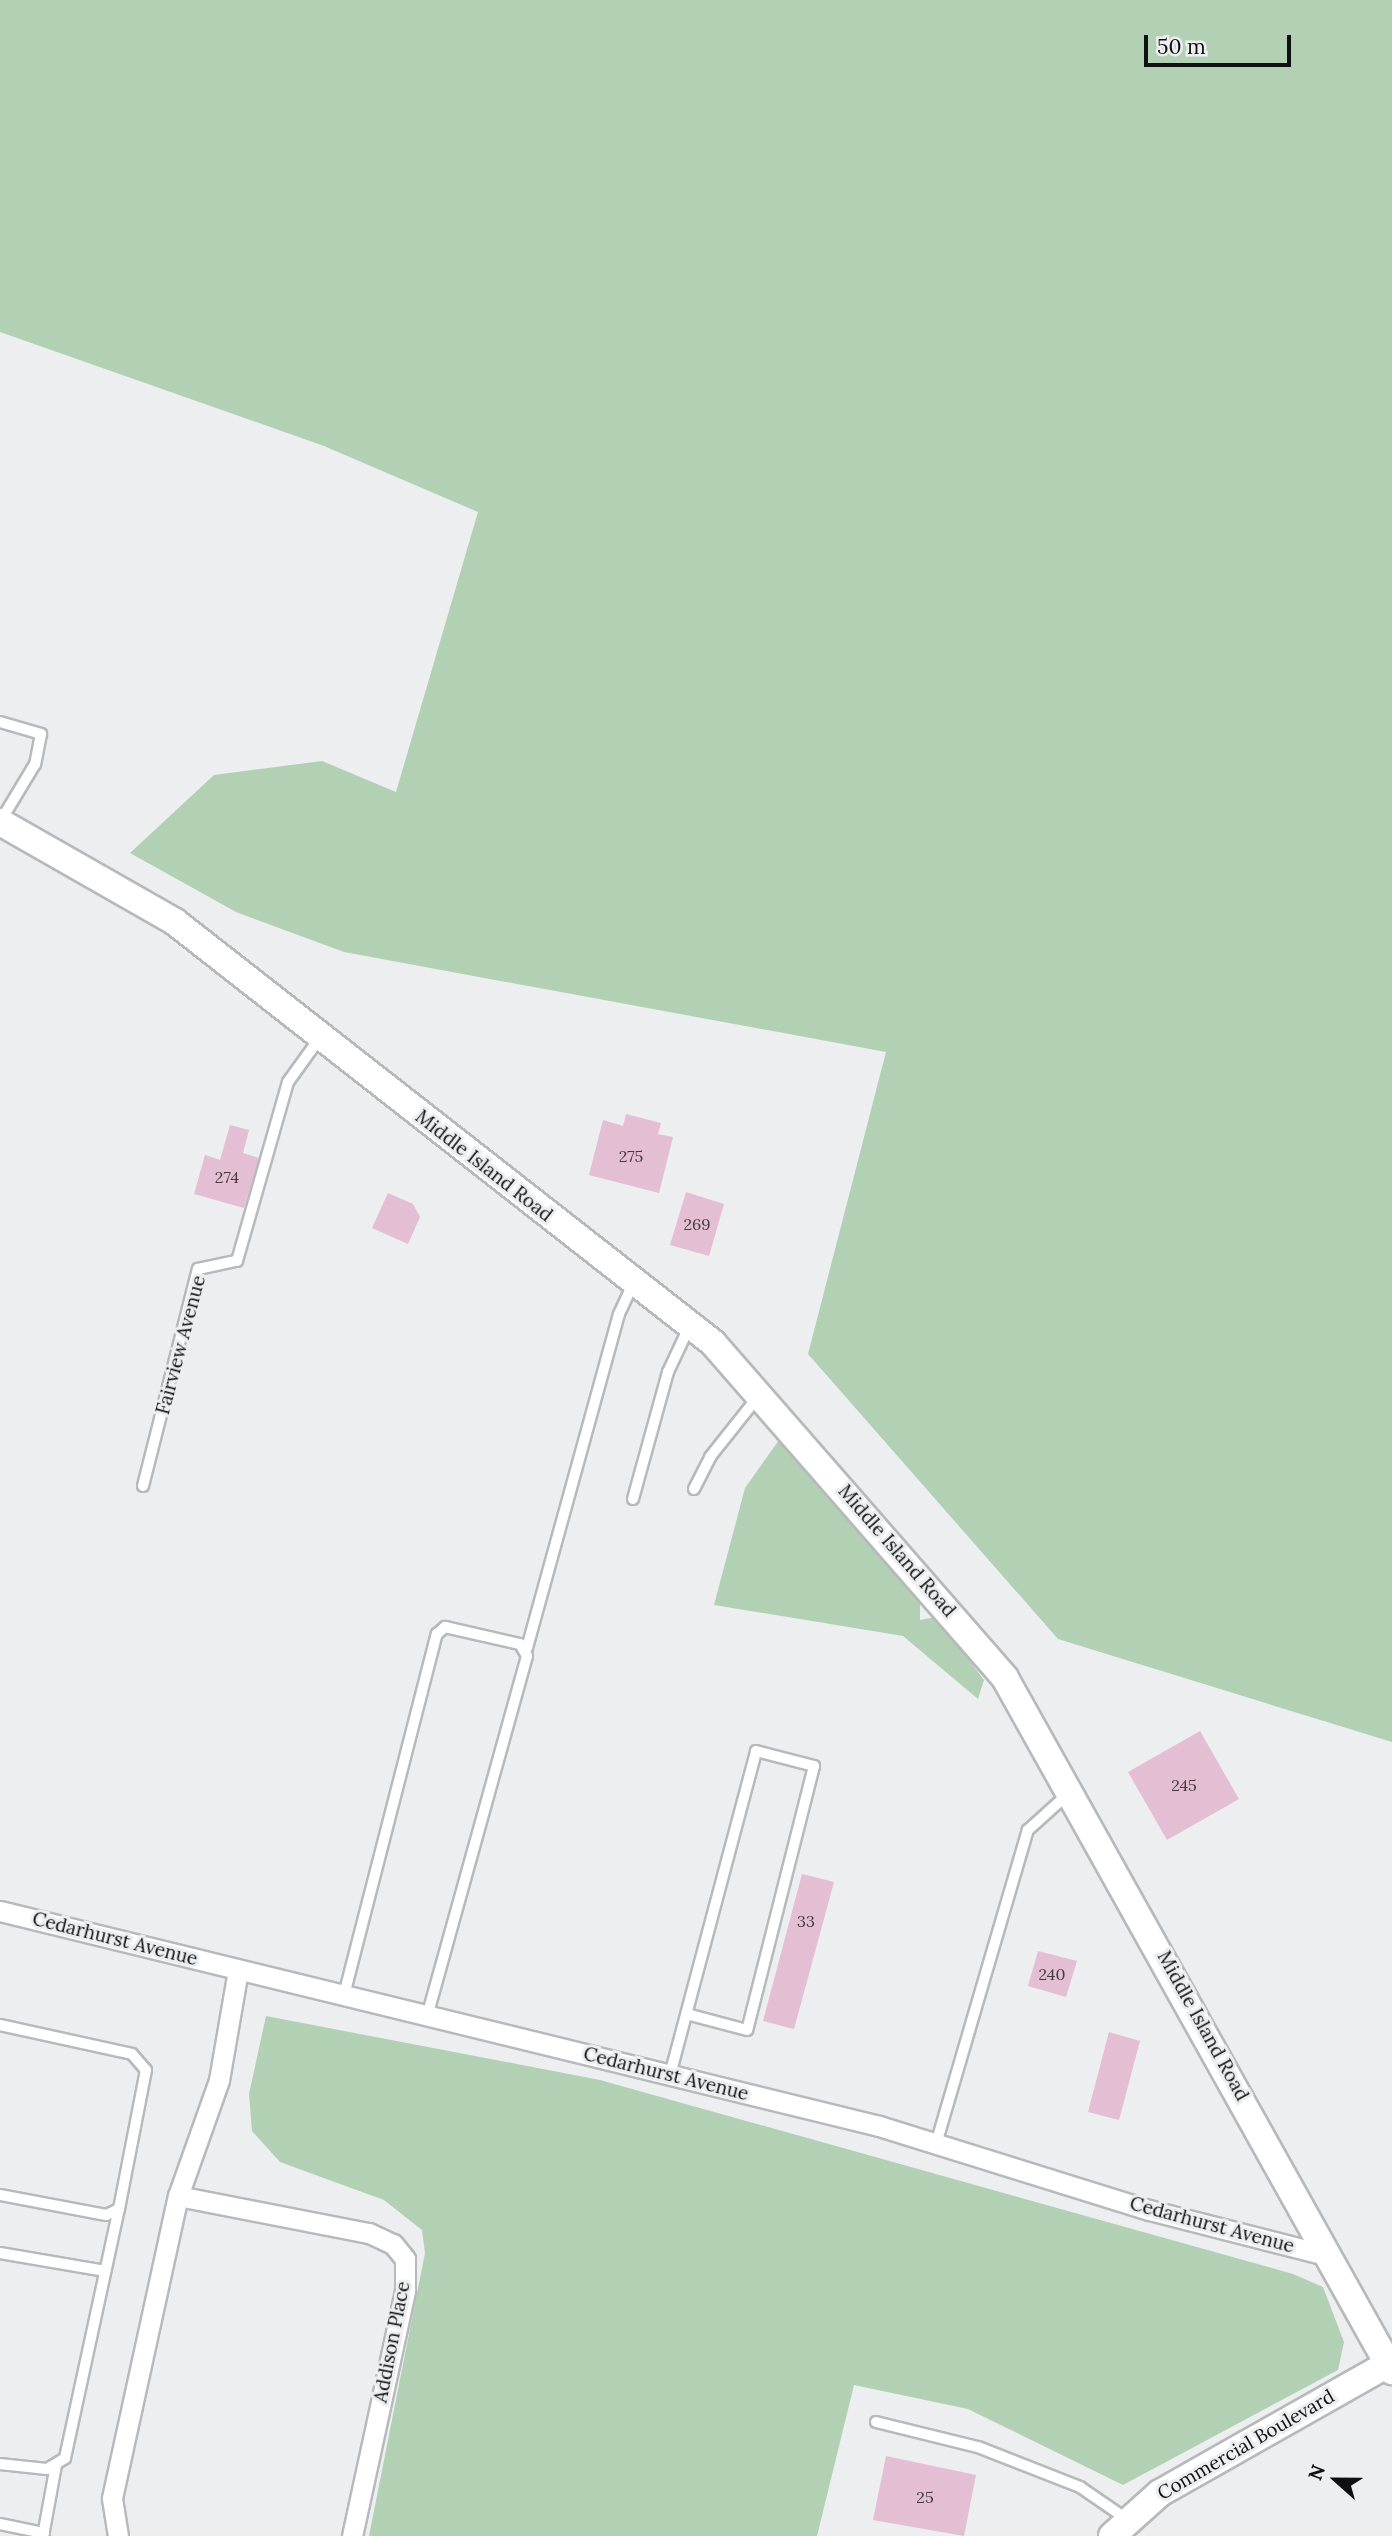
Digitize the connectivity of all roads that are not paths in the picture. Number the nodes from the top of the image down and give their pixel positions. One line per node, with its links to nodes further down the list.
1 (0, 722): 2 (lane)
2 (2, 827): 3 (street, Middle Island Road)
3 (319, 1039): 4 (street, Middle Island Road); 7 (lane, Fairview Avenue)
4 (634, 1282): 5 (street, Middle Island Road); 10 (lane)
5 (690, 1325): 6 (street, Middle Island Road); 9 (lane)
6 (760, 1395): 8 (lane); 11 (street, Middle Island Road)
7 (144, 1486)
8 (694, 1489)
9 (633, 1499)
10 (527, 1648): 14 (lane); 16 (lane)
11 (1071, 1792): 19 (lane); 24 (street, Middle Island Road)
12 (0, 1911): 13 (street, Cedarhurst Avenue)
13 (238, 1970): 14 (street, Cedarhurst Avenue); 21 (street)
14 (344, 1995): 16 (street, Cedarhurst Avenue)
15 (687, 2014): 15 (lane); 18 (lane)
16 (427, 2016): 18 (street, Cedarhurst Avenue)
17 (0, 2025): 22 (lane)
18 (670, 2075): 19 (street, Cedarhurst Avenue)
19 (936, 2144): 24 (street, Cedarhurst Avenue)
20 (0, 2195): 22 (lane)
21 (178, 2196): 33 (street); 34 (street, Addison Place)
22 (118, 2208): 25 (lane)
23 (0, 2253): 25 (lane)
24 (1326, 2255): 26 (street, Middle Island Road)
25 (105, 2272): 29 (lane)
26 (1390, 2367): 31 (street, Commercial Boulevard)
27 (876, 2422): 31 (lane)
28 (0, 2464): 29 (lane)
29 (56, 2465): 32 (lane)
30 (0, 2524): 32 (lane)
31 (1119, 2527)
32 (43, 2534)
33 (118, 2536)
34 (352, 2536)

